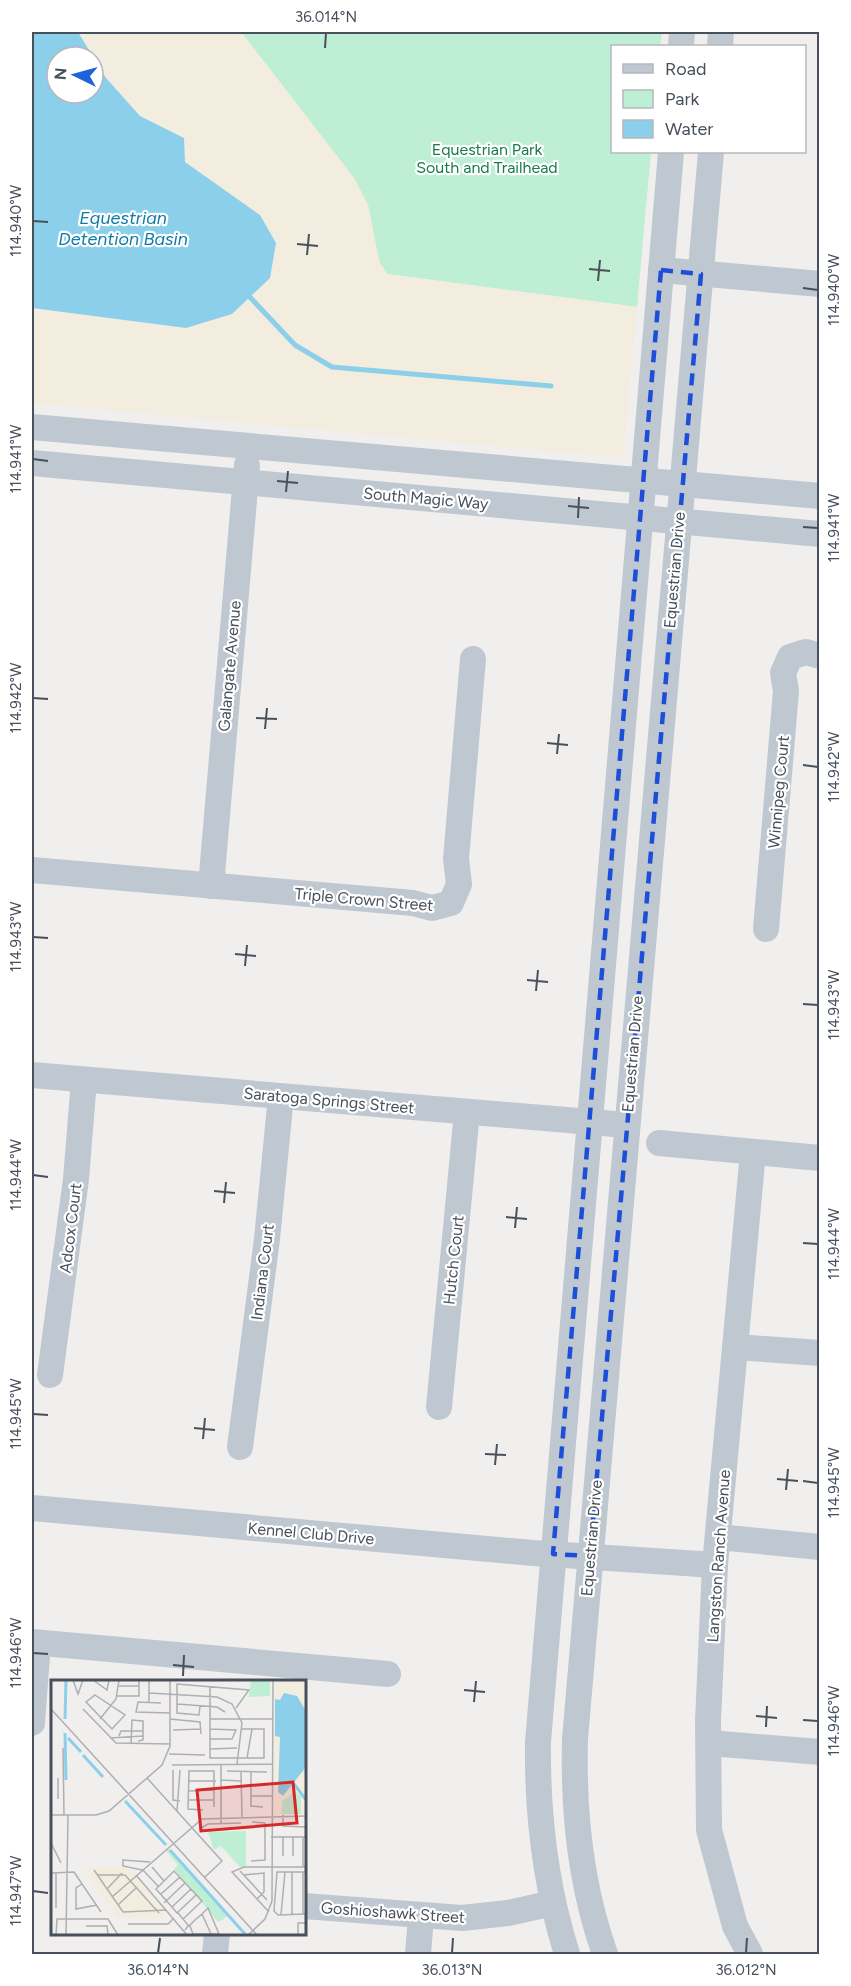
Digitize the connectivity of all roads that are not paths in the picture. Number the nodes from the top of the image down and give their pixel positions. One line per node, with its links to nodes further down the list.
1 (671, 153): 3 (street)
2 (711, 153): 4 (street, Equestrian Drive)
3 (661, 270): 4 (street); 9 (street)
4 (700, 274): 5 (street); 11 (street, Equestrian Drive)
5 (819, 284)
6 (32, 427): 7 (street)
7 (249, 447): 9 (street); 10 (street, Galangate Avenue)
8 (32, 463): 10 (street, South Magic Way)
9 (644, 481): 11 (street); 13 (street)
10 (246, 482): 13 (street, South Magic Way); 19 (street, Galangate Avenue)
11 (681, 484): 12 (street); 14 (street, Equestrian Drive)
12 (819, 496)
13 (640, 517): 14 (street, South Magic Way); 25 (street)
14 (678, 521): 15 (street, South Magic Way); 26 (street, Equestrian Drive)
15 (819, 534)
16 (819, 656): 20 (street, Winnipeg Court)
17 (473, 659): 19 (street, Triple Crown Street)
18 (32, 870): 19 (street, Triple Crown Street)
19 (211, 886)
20 (766, 930)
21 (32, 1075): 22 (street, Saratoga Springs Street)
22 (84, 1080): 23 (street, Saratoga Springs Street); 32 (street, Adcox Court)
23 (281, 1096): 24 (street, Saratoga Springs Street); 34 (street, Indiana Court)
24 (467, 1112): 25 (street, Saratoga Springs Street); 33 (street, Hutch Court)
25 (590, 1122): 26 (street, Saratoga Springs Street); 38 (street)
26 (626, 1125): 39 (street, Equestrian Drive)
27 (659, 1143): 28 (street)
28 (753, 1152): 29 (street); 30 (street, Langston Ranch Avenue)
29 (819, 1158)
30 (735, 1347): 31 (street); 36 (street, Langston Ranch Avenue)
31 (819, 1353)
32 (50, 1375)
33 (439, 1407)
34 (240, 1447)
35 (32, 1508): 38 (street, Kennel Club Drive)
36 (718, 1537): 37 (street); 40 (street, Langston Ranch Avenue)
37 (819, 1547)
38 (553, 1554): 39 (street, Kennel Club Drive); 47 (street)
39 (590, 1556): 40 (street, Kennel Club Drive); 54 (street, Equestrian Drive)
40 (715, 1564): 45 (street, Langston Ranch Avenue)
41 (35, 1643): 42 (street); 44 (street)
42 (241, 1671): 43 (street)
43 (388, 1674)
44 (32, 1723)
45 (709, 1743): 46 (street); 55 (street, Langston Ranch Avenue)
46 (819, 1752)
47 (553, 1903): 49 (street, Goshioshawk Street); 53 (street)
48 (306, 1906): 49 (street, Goshioshawk Street)
49 (422, 1917): 52 (street)
50 (217, 1935): 51 (street)
51 (215, 1954)
52 (418, 1954)
53 (567, 1954)
54 (605, 1954)
55 (750, 1954)

